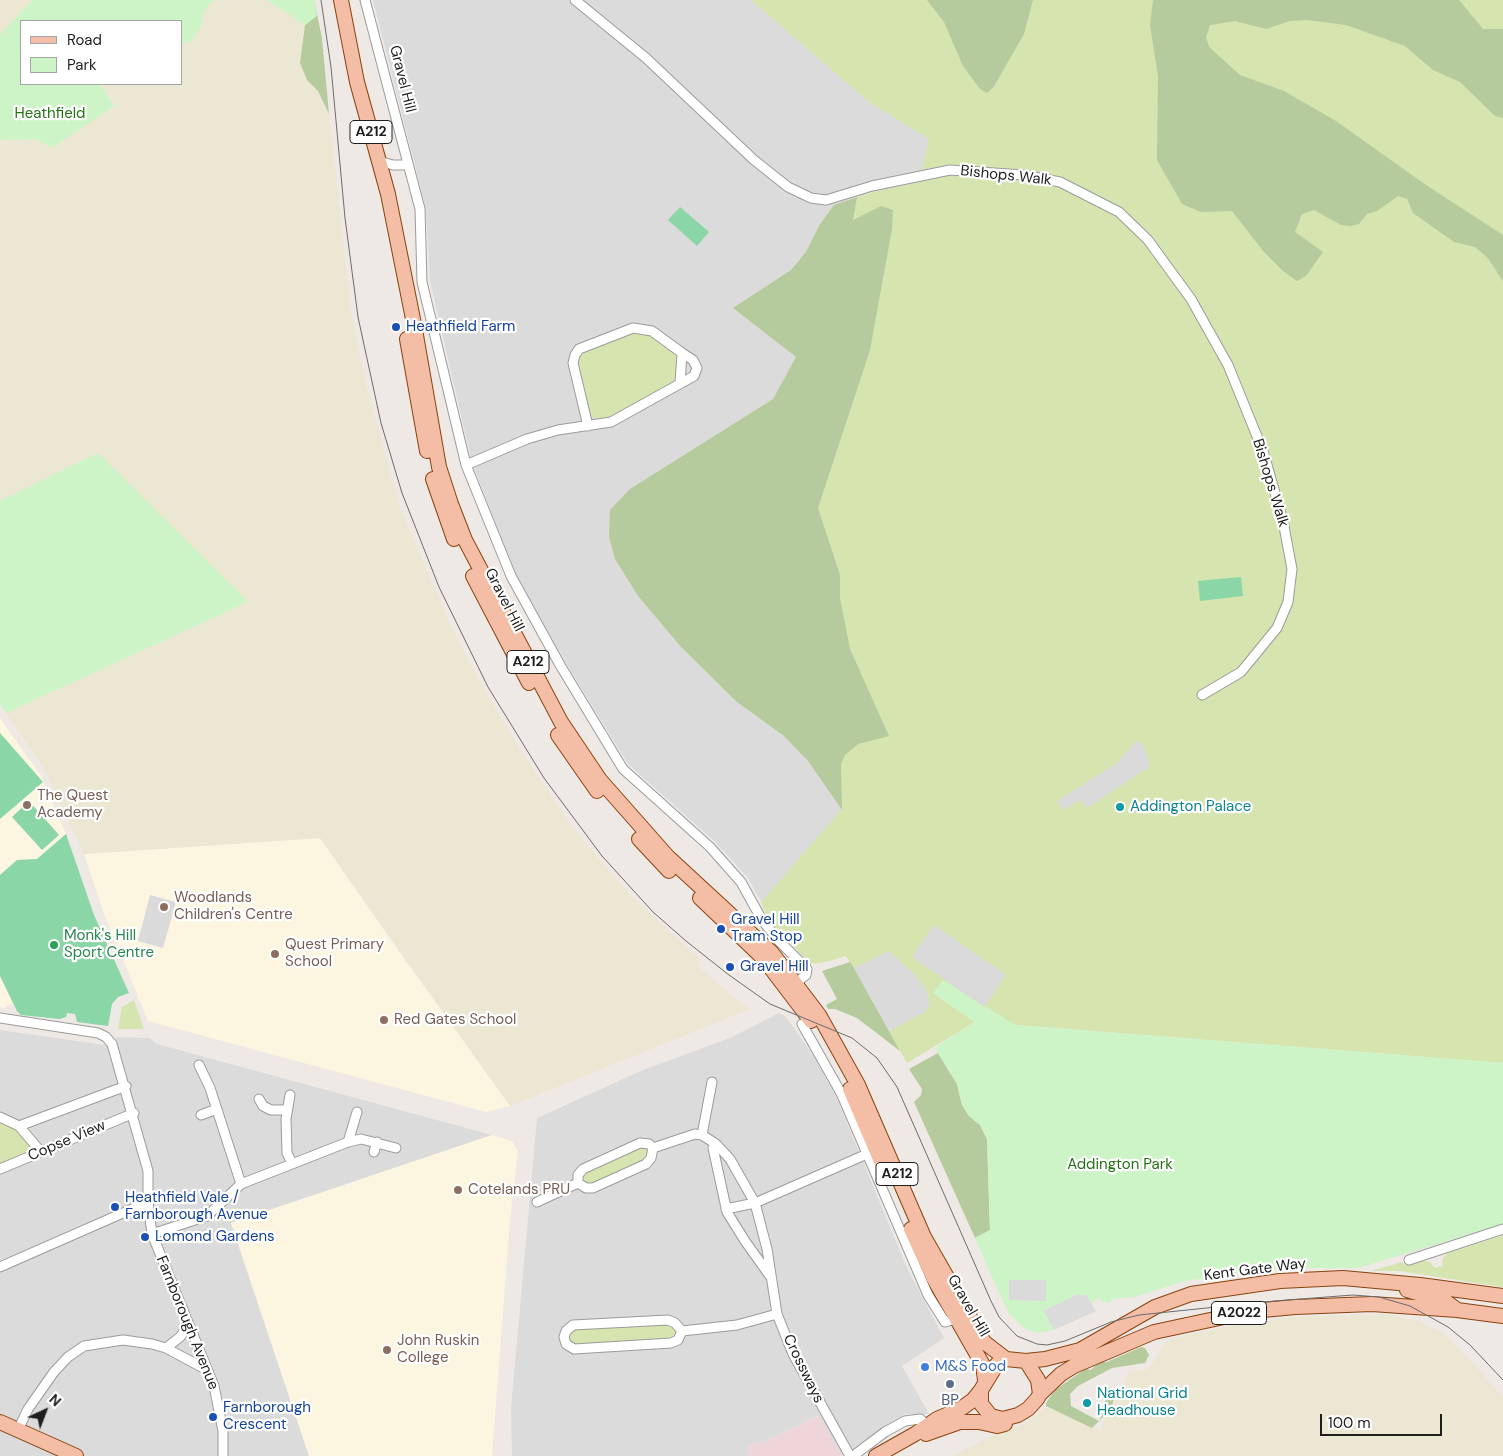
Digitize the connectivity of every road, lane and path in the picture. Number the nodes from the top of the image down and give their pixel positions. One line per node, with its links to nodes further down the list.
1 (341, 0): 4 (main road, Gravel Hill / A212)
2 (365, 0): 5 (street, Gravel Hill)
3 (575, 0): 11 (street, Bishops Walk)
4 (379, 161): 5 (street); 6 (main road, Gravel Hill / A212)
5 (408, 165): 10 (street, Gravel Hill)
6 (402, 264): 12 (main road, Gravel Hill / A212); 15 (main road, Gravel Hill / A212)
7 (682, 353): 8 (street); 8 (street); 9 (street)
8 (680, 383): 9 (street)
9 (588, 426): 10 (street)
10 (466, 465): 12 (street, Gravel Hill)
11 (1202, 696)
12 (801, 979): 61 (main road, Gravel Hill / A212)
13 (0, 1018): 18 (street, Farnborough Avenue)
14 (802, 1024): 15 (street, Gravel Hill)
15 (824, 1050): 36 (street, Gravel Hill); 57 (main road, Gravel Hill / A212)
16 (198, 1065): 21 (street)
17 (712, 1082): 28 (street)
18 (126, 1086): 24 (street, Farnborough Avenue); 27 (street)
19 (290, 1095): 22 (street)
20 (259, 1099): 22 (street)
21 (216, 1109): 25 (street); 40 (street)
22 (286, 1110): 37 (street)
23 (357, 1112): 29 (street)
24 (134, 1113): 34 (street, Copse View); 41 (street, Farnborough Avenue)
25 (201, 1115)
26 (0, 1117): 27 (street)
27 (19, 1126): 34 (street)
28 (702, 1134): 31 (street, Crossways); 33 (street)
29 (348, 1142): 30 (street); 37 (street)
30 (377, 1142): 32 (street); 35 (street)
31 (716, 1144): 43 (street, Crossways); 44 (street, Crossways)
32 (396, 1148)
33 (653, 1148): 39 (street); 39 (street)
34 (41, 1152): 38 (street, Copse View)
35 (374, 1152)
36 (867, 1154): 43 (street); 57 (street, Gravel Hill)
37 (292, 1163): 40 (street)
38 (0, 1169)
39 (578, 1183): 42 (street)
40 (241, 1184): 46 (street)
41 (148, 1202): 46 (street, Farnborough Avenue); 50 (street)
42 (537, 1202)
43 (755, 1203): 44 (street); 51 (street, Crossways)
44 (726, 1209): 51 (street, Crossways)
45 (1503, 1229): 47 (street)
46 (152, 1234): 58 (street, Farnborough Avenue)
47 (1434, 1251): 48 (street); 49 (street)
48 (1409, 1260)
49 (1437, 1262)
50 (0, 1267)
51 (770, 1276): 55 (street, Crossways)
52 (1394, 1282): 53 (main road, Kent Gate Way / A2022); 54 (main road); 62 (main road, Kent Gate Way / A2022)
53 (1503, 1296)
54 (1457, 1310): 56 (main road, A2022); 65 (main road, A2022)
55 (777, 1314): 59 (street); 73 (street, Crossways)
56 (1503, 1316)
57 (954, 1320): 64 (main road, Gravel Hill / A212)
58 (188, 1326): 60 (street); 63 (street, Farnborough Avenue)
59 (682, 1331): 59 (street)
60 (166, 1348): 63 (street); 69 (street)
61 (1006, 1358): 62 (main road); 64 (main road)
62 (1026, 1361): 65 (main road)
63 (207, 1370): 72 (street, Farnborough Avenue)
64 (983, 1385): 66 (main road); 68 (main road)
65 (1040, 1394): 66 (main road)
66 (1018, 1415): 70 (main road)
67 (0, 1422): 69 (main road)
68 (927, 1425): 70 (main road); 73 (street)
69 (18, 1430): 71 (main road)
70 (915, 1434): 74 (main road)
71 (76, 1456)
72 (223, 1456)
73 (852, 1456)
74 (876, 1456)

